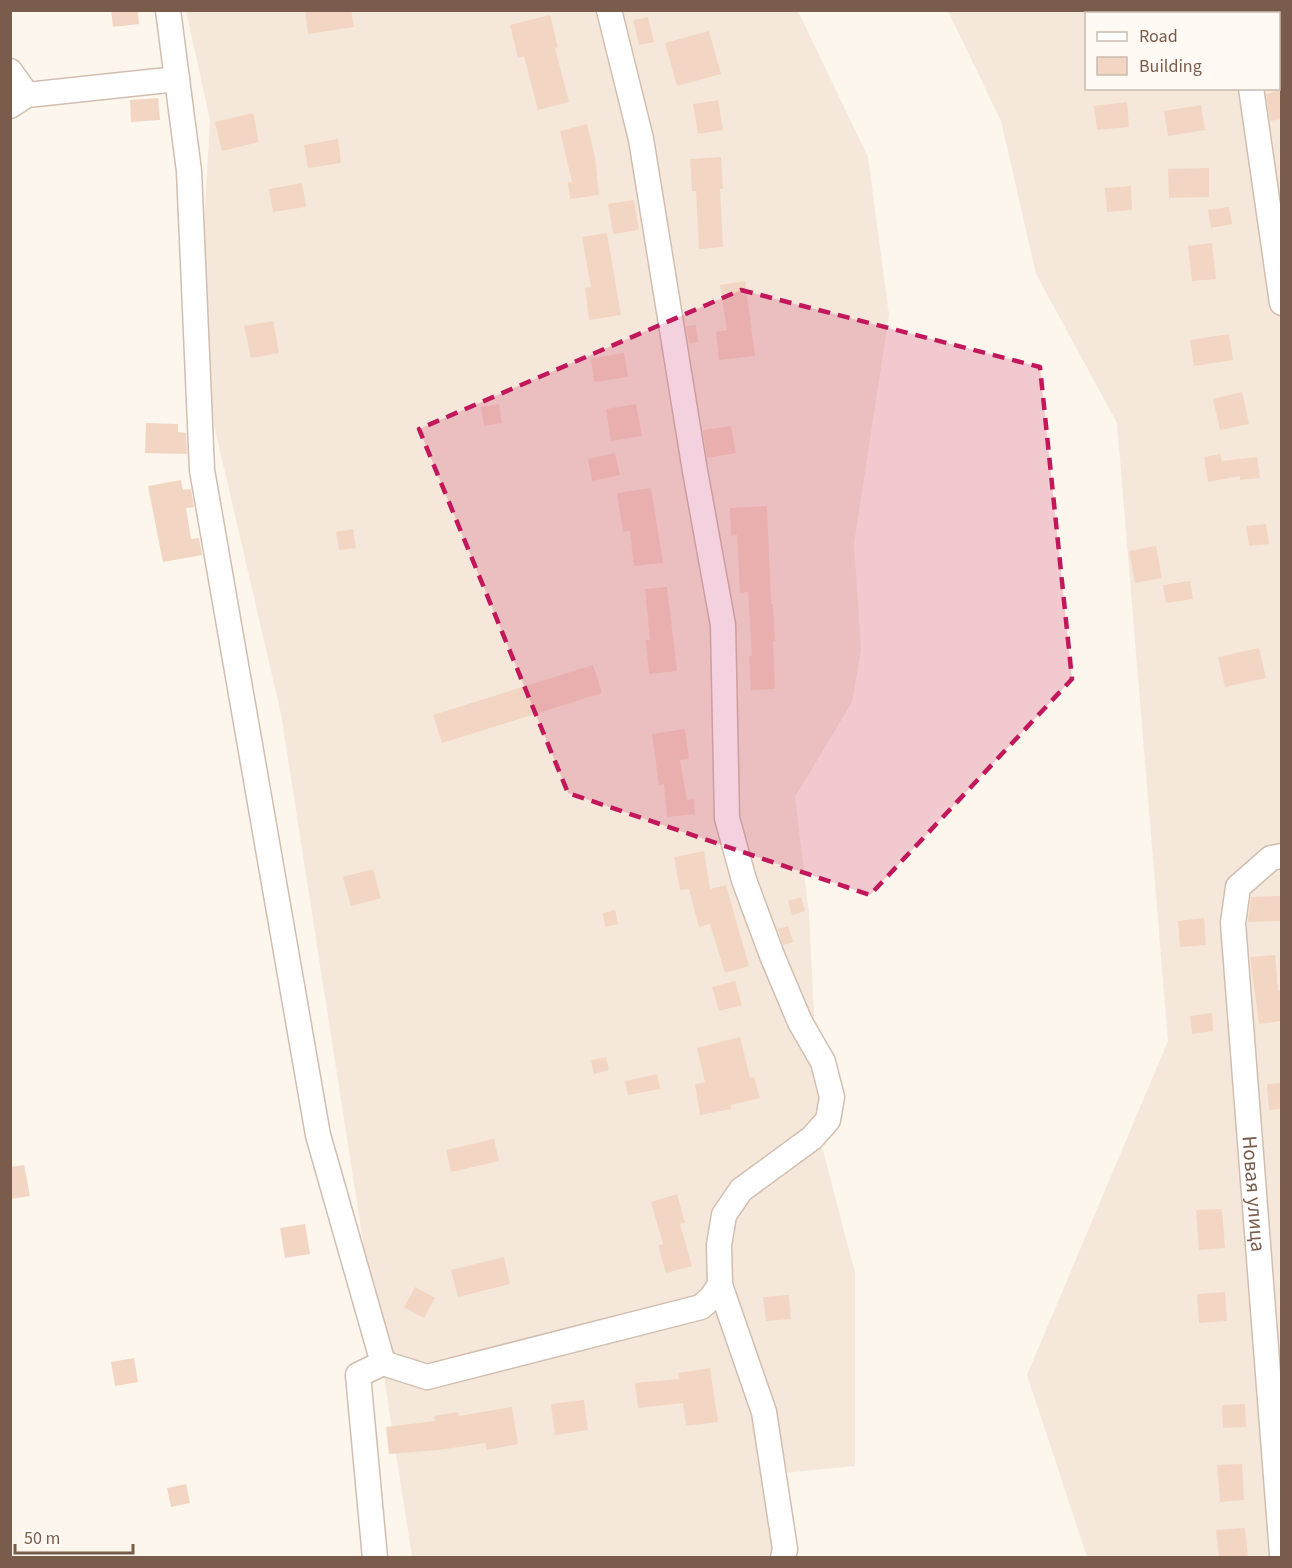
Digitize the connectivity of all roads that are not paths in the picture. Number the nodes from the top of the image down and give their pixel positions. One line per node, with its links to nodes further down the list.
1 (168, 10): 4 (street)
2 (609, 10): 9 (street)
3 (10, 70): 6 (street)
4 (177, 79): 6 (street); 10 (street)
5 (1251, 90): 7 (street)
6 (19, 100)
7 (1281, 303)
8 (1281, 855): 11 (street, Новая улица)
9 (720, 1285): 10 (street); 13 (street)
10 (383, 1363): 12 (street)
11 (1281, 1554)
12 (375, 1557)
13 (783, 1557)

